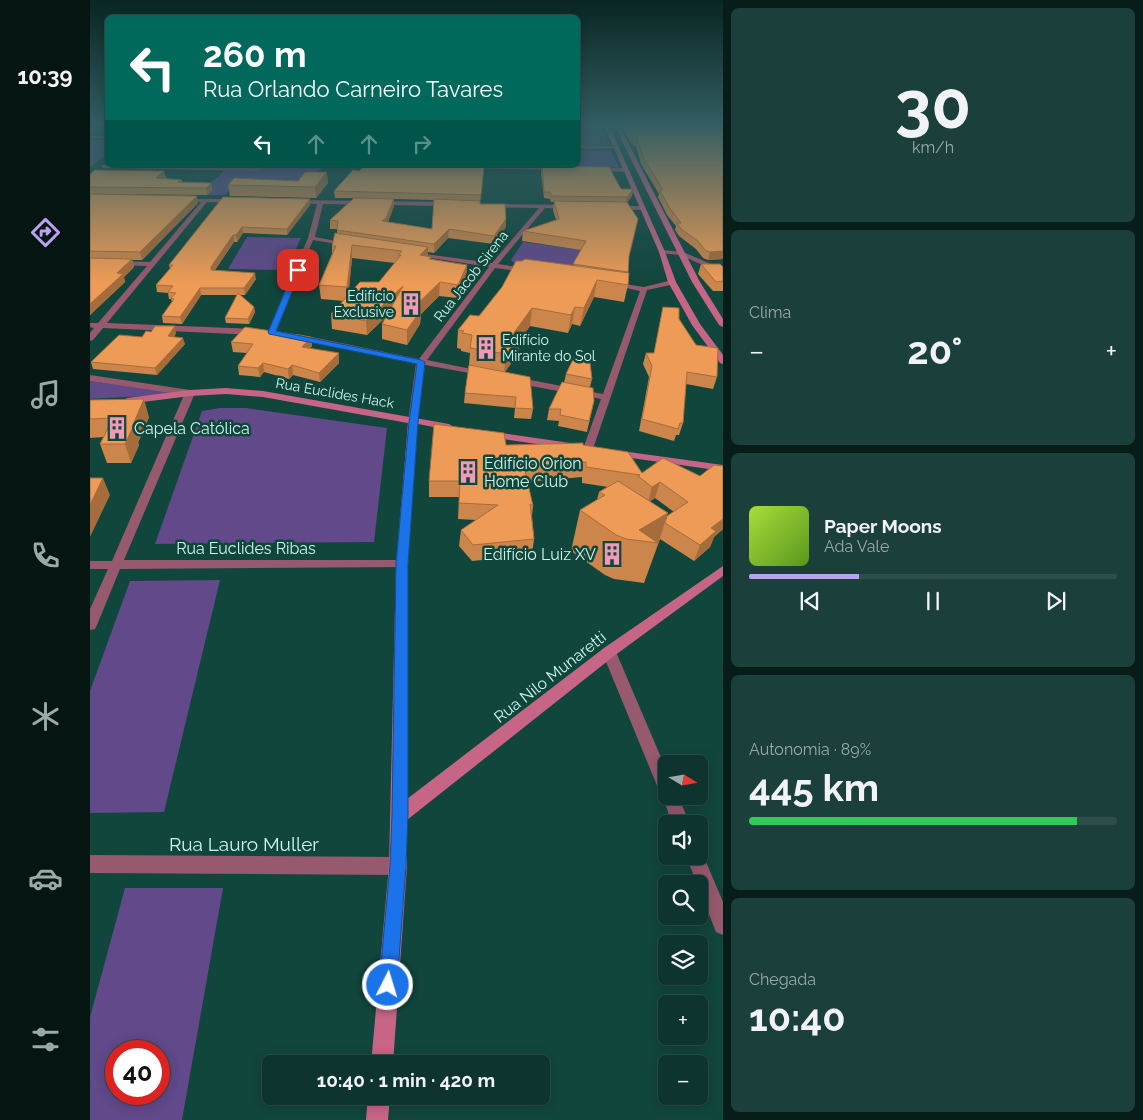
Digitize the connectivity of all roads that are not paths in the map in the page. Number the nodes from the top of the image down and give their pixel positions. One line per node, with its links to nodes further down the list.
1 (628, 177): 13 (main road)
2 (643, 177): 18 (main road)
3 (174, 200): 4 (street)
4 (205, 201): 5 (street); 20 (street)
5 (244, 201)
6 (282, 202): 7 (street)
7 (321, 202): 8 (street); 14 (street)
8 (453, 204)
9 (483, 205): 10 (street)
10 (543, 207): 11 (street); 21 (street, Rua Jacob Sirena)
11 (582, 207)
12 (612, 208): 13 (street)
13 (642, 208): 16 (main road)
14 (311, 238): 15 (street); 30 (street)
15 (359, 246)
16 (662, 252): 18 (street); 24 (main road)
17 (407, 253): 21 (street)
18 (681, 253): 22 (street); 28 (main road)
19 (90, 262): 20 (street)
20 (153, 264): 29 (street)
21 (494, 266): 23 (street); 33 (street, Rua Jacob Sirena)
22 (723, 272)
23 (541, 273)
24 (672, 282): 26 (street); 32 (main road)
25 (607, 283): 26 (street)
26 (644, 289): 38 (street)
27 (90, 325): 29 (street)
28 (723, 325)
29 (101, 326): 30 (street); 31 (street)
30 (281, 334): 33 (street)
31 (90, 338)
32 (723, 361)
33 (421, 362): 34 (street); 40 (street)
34 (489, 375)
35 (90, 378): 37 (street, Rua Euclides Hack)
36 (508, 379): 38 (street)
37 (190, 393): 39 (main road); 40 (main road, Rua Euclides Hack); 47 (street)
38 (605, 398): 43 (street)
39 (118, 402)
40 (413, 422): 41 (main road, Rua Euclides Hack); 45 (main road)
41 (462, 430)
42 (481, 433): 43 (main road)
43 (598, 451): 44 (main road)
44 (723, 468)
45 (402, 564): 47 (street, Rua Euclides Ribas); 52 (main road)
46 (90, 565): 47 (street, Rua Euclides Ribas)
47 (115, 565): 49 (street)
48 (723, 570): 50 (main road, Rua Nilo Munaretti)
49 (90, 625)
50 (610, 652): 51 (street); 52 (main road, Rua Nilo Munaretti)
51 (658, 769)
52 (400, 815): 55 (main road)
53 (90, 864): 55 (street, Rua Lauro Muller)
54 (698, 865): 56 (street)
55 (398, 866): 57 (main road)
56 (723, 925)
57 (383, 1055)
58 (378, 1105): 59 (main road)
59 (377, 1120)

